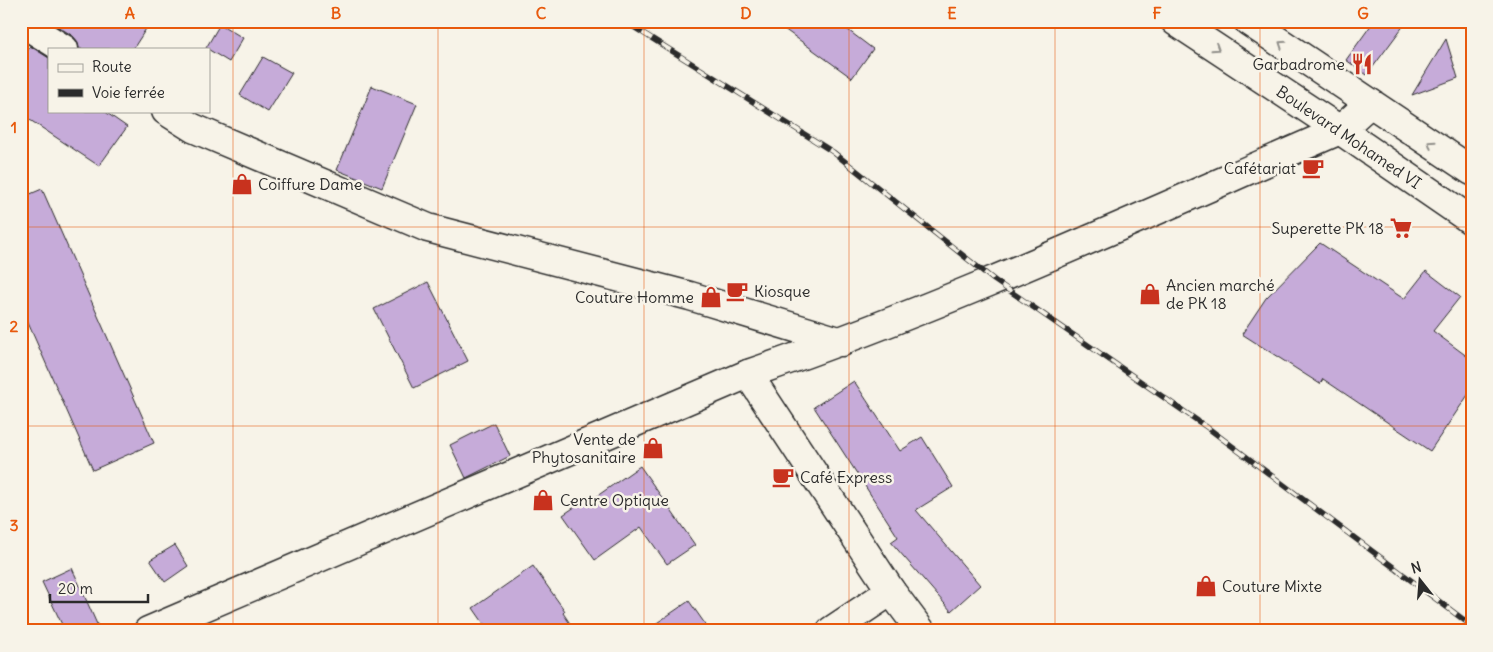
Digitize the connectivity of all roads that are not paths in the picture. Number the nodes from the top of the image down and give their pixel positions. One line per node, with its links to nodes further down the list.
1 (1175, 21): 7 (street, Boulevard Mohamed VI, one-way to 7)
2 (1248, 21): 5 (street, one-way to 2)
3 (21, 22): 4 (street)
4 (62, 48)
5 (1370, 103): 7 (street); 8 (street, one-way to 5)
6 (168, 112): 10 (street)
7 (1340, 130): 9 (street, Boulevard Mohamed VI); 10 (street)
8 (1472, 171)
9 (1472, 221)
10 (842, 342): 11 (street)
11 (748, 374): 12 (street); 13 (street)
12 (891, 591): 15 (street); 16 (street)
13 (187, 623): 14 (street)
14 (148, 631)
15 (831, 631)
16 (921, 631)

